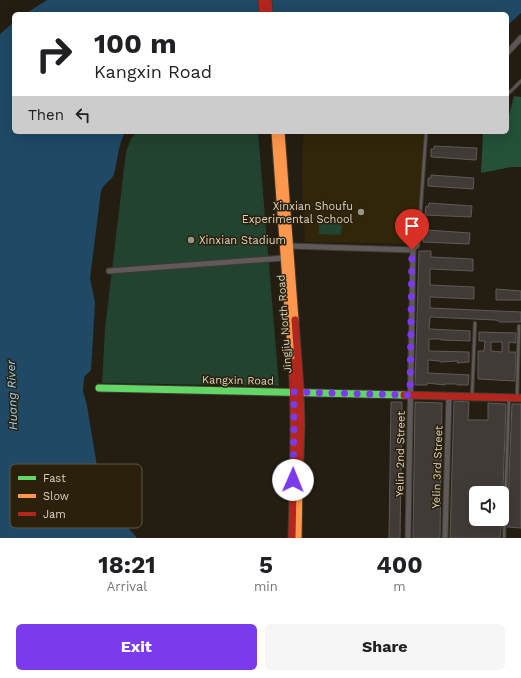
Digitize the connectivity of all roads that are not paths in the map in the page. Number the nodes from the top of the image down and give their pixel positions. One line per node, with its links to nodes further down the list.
1 (262, 0): 3 (main road)
2 (268, 0): 4 (main road)
3 (263, 12)
4 (269, 12)
5 (521, 38): 6 (street)
6 (509, 51)
7 (521, 80): 8 (lane)
8 (509, 92)
9 (275, 134): 14 (main road, Jingjiu North Road)
10 (281, 134): 12 (main road, Jingjiu North Road)
11 (426, 134): 13 (lane)
12 (289, 246): 13 (street); 19 (main road, Jingjiu North Road)
13 (412, 250): 20 (street, Yelin 2nd Street)
14 (284, 258): 15 (street); 19 (main road, Jingjiu North Road)
15 (108, 271)
16 (475, 323): 22 (lane)
17 (519, 326): 24 (lane)
18 (99, 388): 19 (main road, Kangxin Road)
19 (297, 392): 20 (main road, Kangxin Road); 25 (main road, Jingjiu North Road); 26 (main road, Jingjiu North Road)
20 (410, 395): 21 (main road, Kangxin Road); 27 (street, Yelin 2nd Street)
21 (449, 396): 22 (main road, Kangxin Road); 28 (street, Yelin 3rd Street)
22 (472, 397): 23 (main road, Kangxin Road)
23 (508, 398): 24 (main road, Kangxin Road); 29 (lane)
24 (519, 398)
25 (292, 538)
26 (298, 538)
27 (408, 538)
28 (445, 538)
29 (504, 538)

